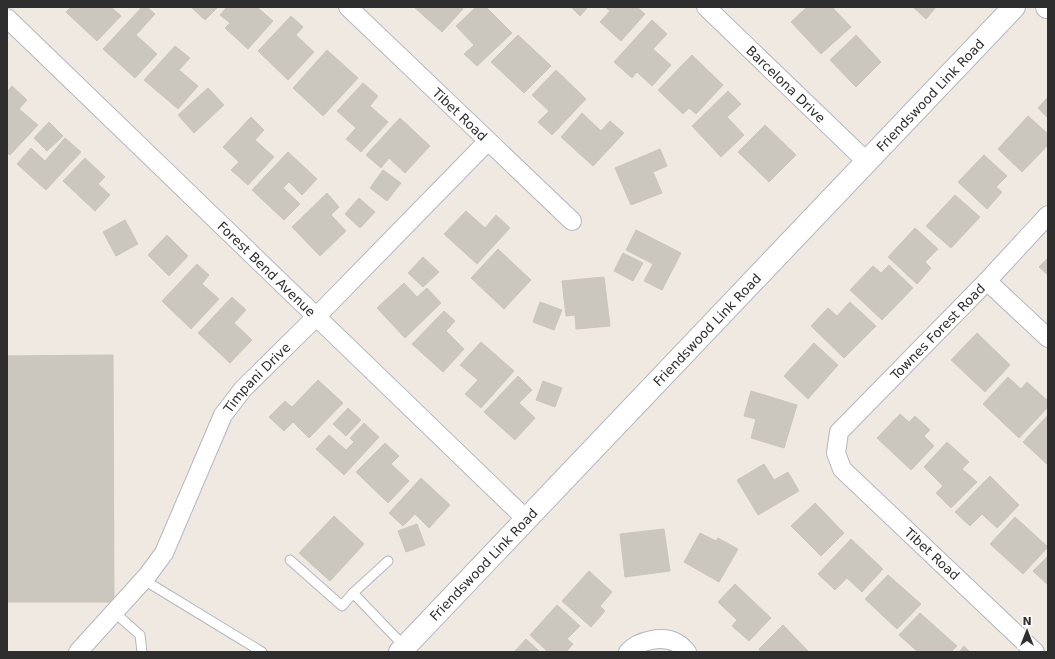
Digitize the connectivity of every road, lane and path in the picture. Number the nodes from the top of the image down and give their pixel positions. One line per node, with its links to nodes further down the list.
1 (348, 7): 5 (street, Tibet Road)
2 (706, 7): 6 (street, Barcelona Drive)
3 (1014, 7): 6 (main road, Friendswood Link Road)
4 (7, 18): 10 (street, Forest Bend Avenue)
5 (488, 141): 8 (street, Tibet Road); 10 (street, Timpani Drive)
6 (866, 161): 13 (main road, Friendswood Link Road)
7 (1048, 215): 9 (street, Townes Forest Road)
8 (572, 221)
9 (987, 281): 11 (street); 12 (street, Townes Forest Road)
10 (316, 317): 13 (street, Forest Bend Avenue); 16 (street, Timpani Drive)
11 (1048, 338)
12 (836, 453): 25 (street, Tibet Road)
13 (527, 520): 19 (main road, Friendswood Link Road)
14 (290, 560): 17 (lane)
15 (388, 561): 17 (lane)
16 (144, 580): 18 (street, Timpani Drive); 22 (lane)
17 (353, 593): 19 (lane)
18 (114, 612): 20 (street, Timpani Drive); 21 (lane)
19 (402, 649)
20 (78, 652)
21 (142, 652)
22 (262, 652)
23 (628, 652): 24 (street)
24 (687, 652)
25 (1035, 652)

